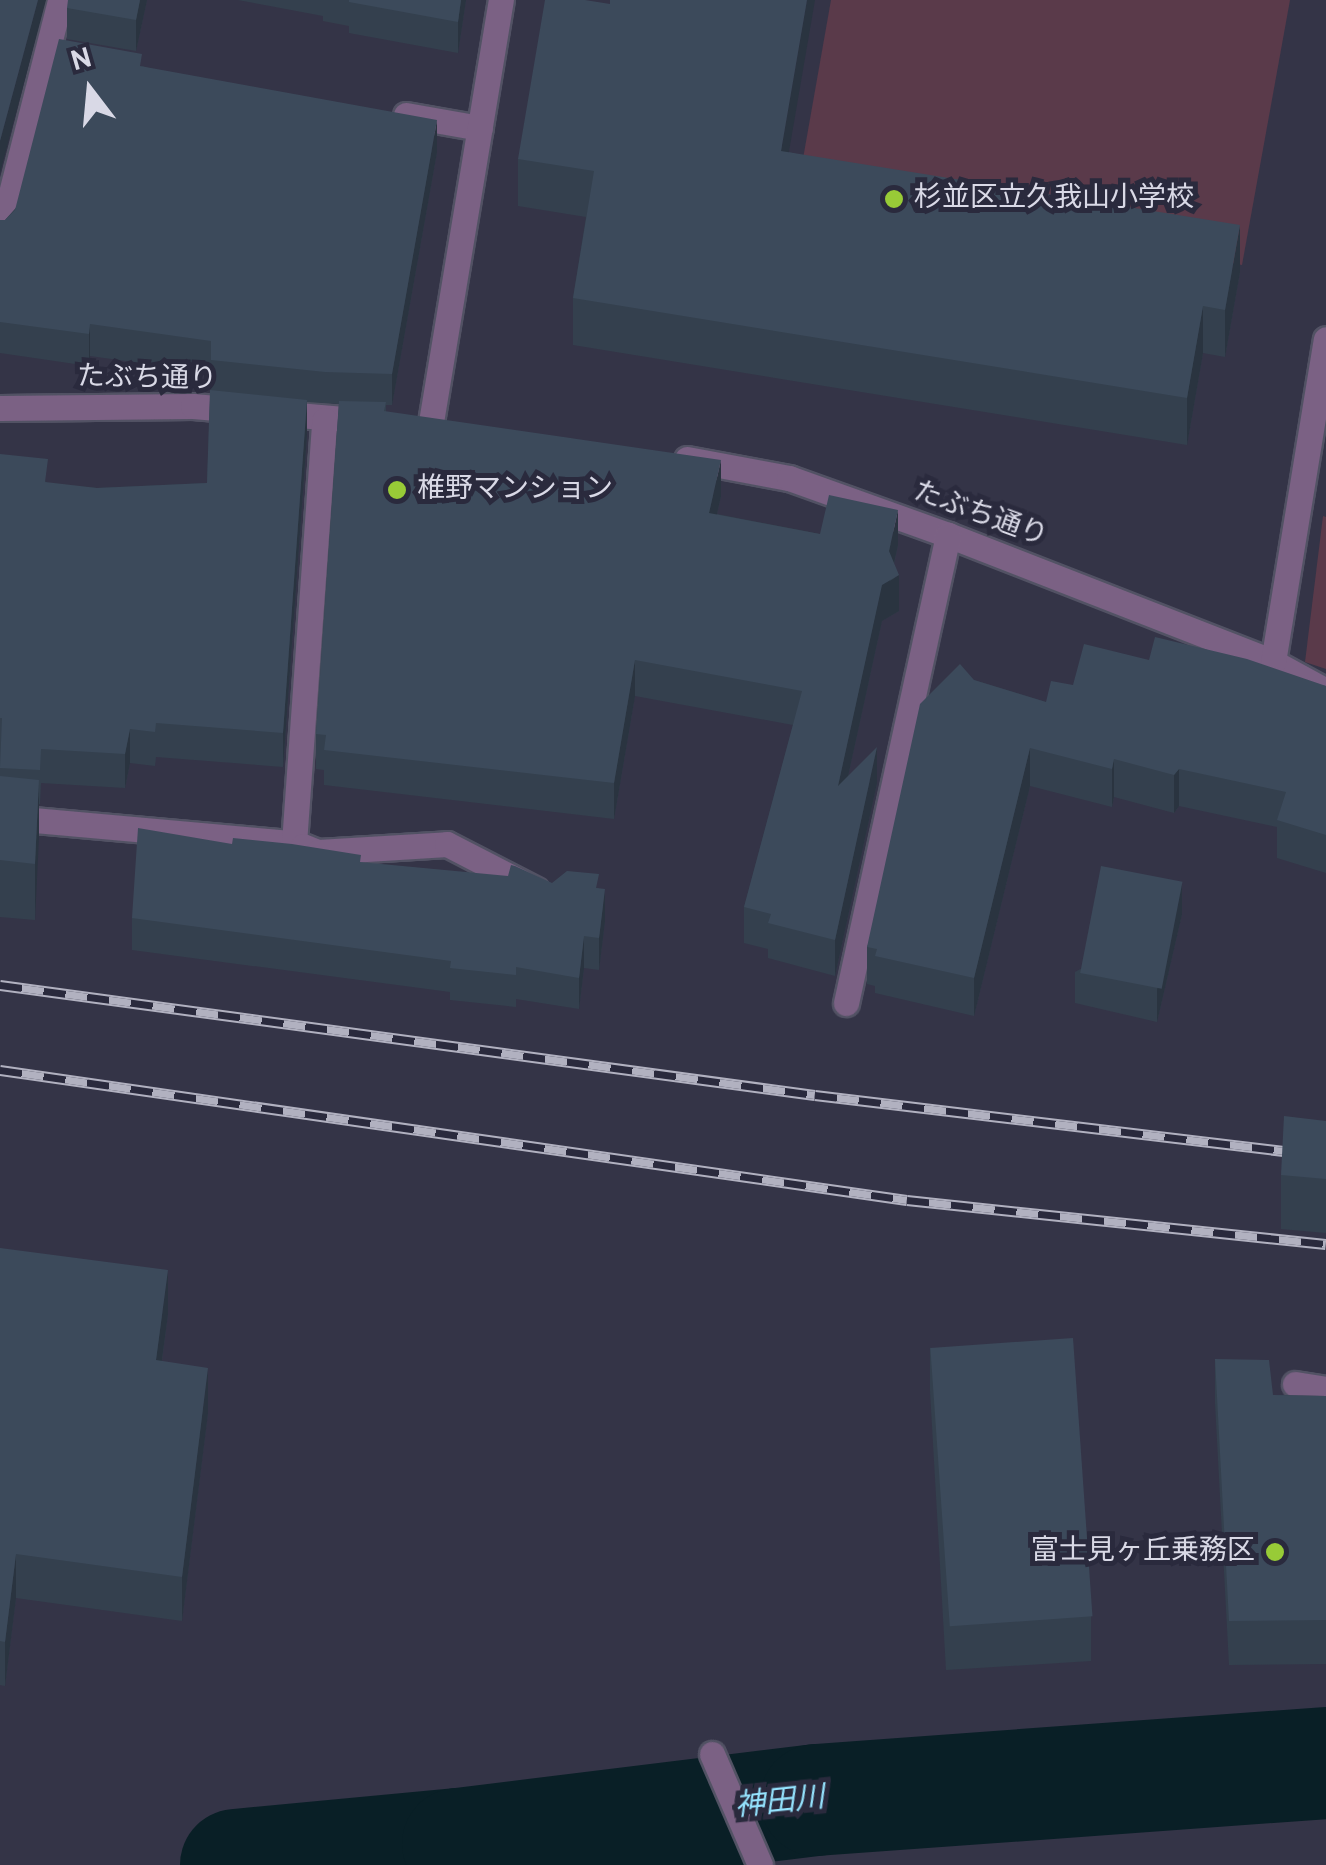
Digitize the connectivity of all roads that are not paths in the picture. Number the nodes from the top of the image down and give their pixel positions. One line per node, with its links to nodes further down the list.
1 (60, 0): 5 (street)
2 (502, 0): 4 (street)
3 (386, 112): 4 (street)
4 (480, 128): 8 (street, たぶち通り)
5 (0, 236)
6 (1326, 338): 11 (street)
7 (0, 408): 8 (street, たぶち通り)
8 (324, 420): 14 (street)
9 (671, 456): 10 (street, たぶち通り)
10 (948, 535): 11 (street, たぶち通り); 16 (street)
11 (1273, 662): 12 (street, たぶち通り)
12 (1326, 690)
13 (0, 817): 14 (street)
14 (294, 842): 15 (street)
15 (552, 898)
16 (846, 1003)
17 (1295, 1384): 18 (street)
18 (1326, 1390)
19 (716, 1762): 20 (street)
20 (760, 1865)

